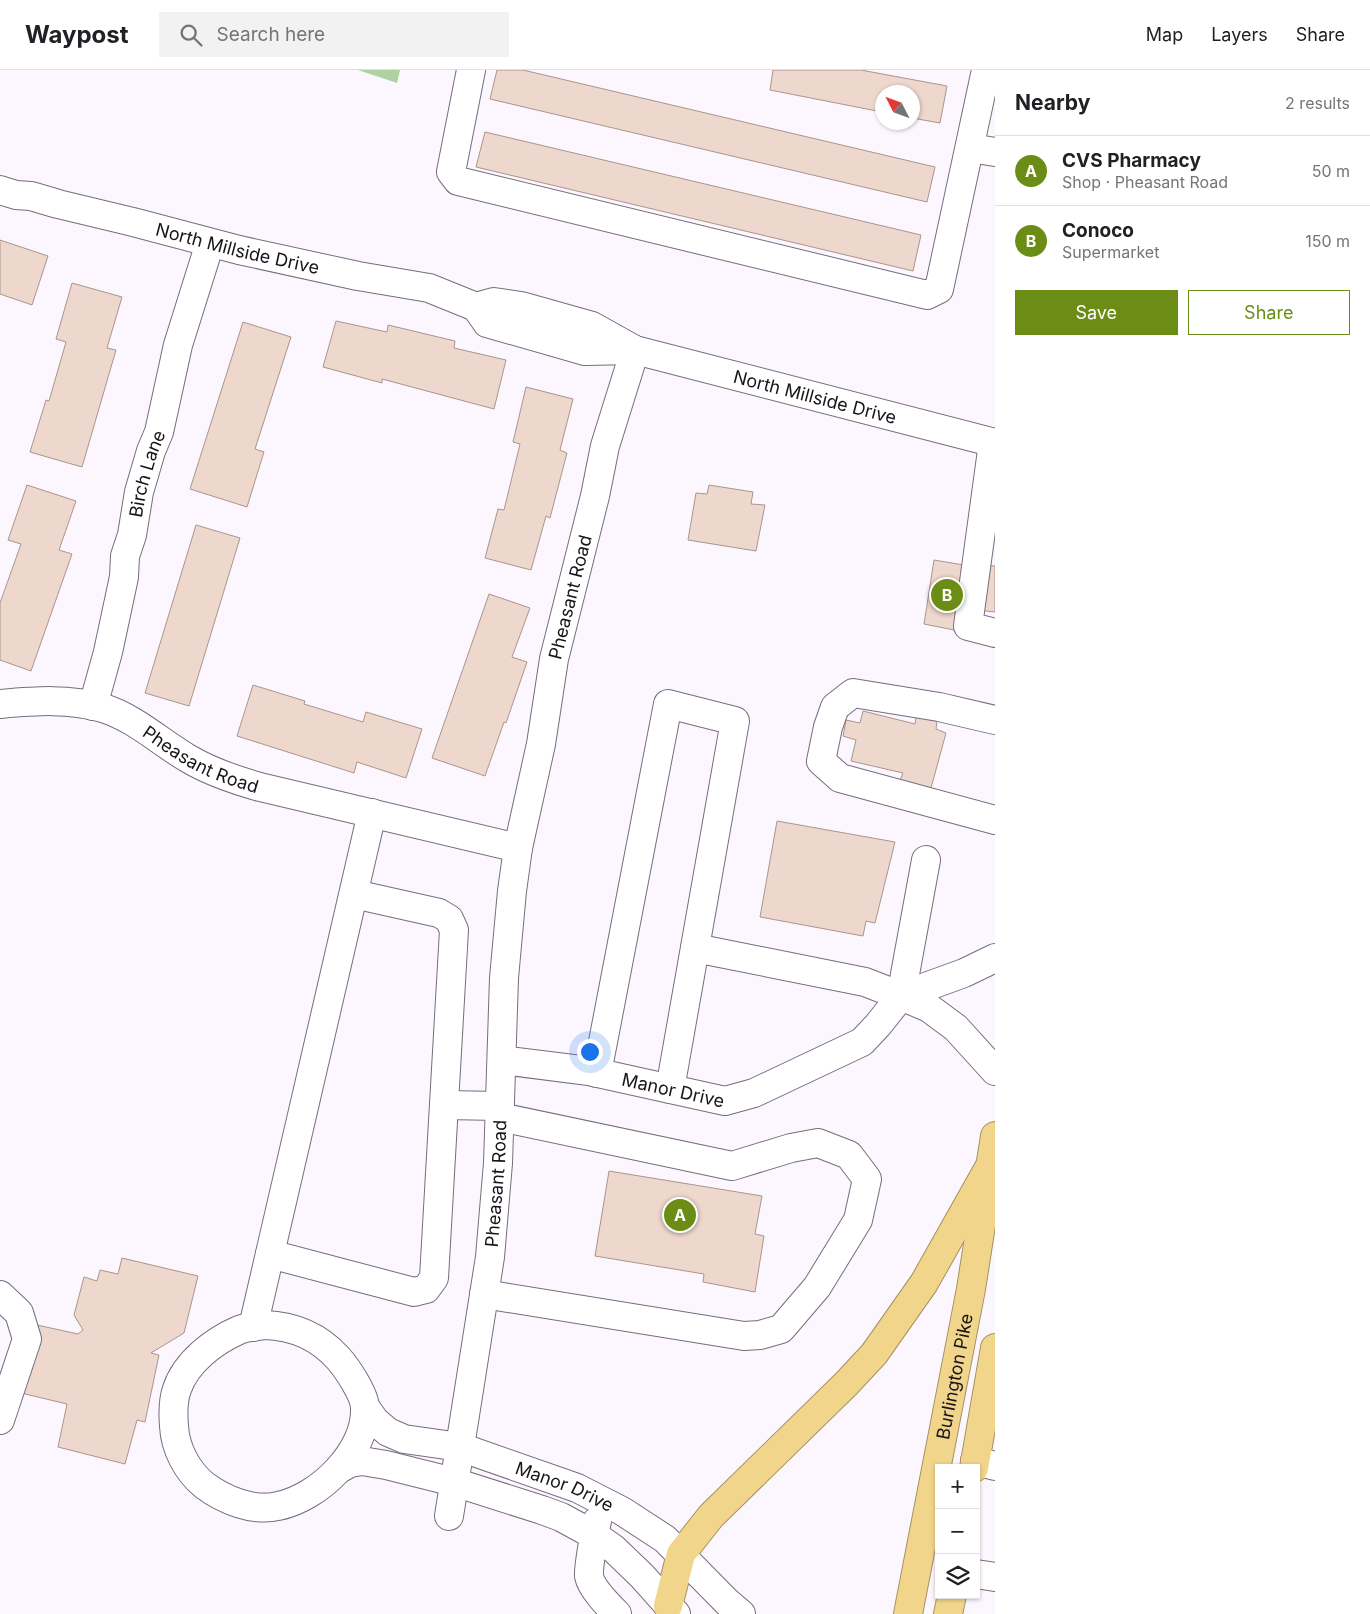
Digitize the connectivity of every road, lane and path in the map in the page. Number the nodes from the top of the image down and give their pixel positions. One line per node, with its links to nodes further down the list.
1 (471, 70): 3 (street)
2 (986, 70): 3 (street)
3 (983, 150)
4 (0, 190): 5 (street, North Millside Drive)
5 (210, 243): 6 (street, North Millside Drive); 10 (street, Birch Lane)
6 (635, 350): 7 (street, North Millside Drive); 14 (street, Pheasant Road)
7 (994, 443): 8 (street)
8 (995, 633)
9 (0, 704): 10 (street, Pheasant Road)
10 (93, 706): 12 (street, Pheasant Road)
11 (995, 720): 13 (street)
12 (372, 813): 14 (street, Pheasant Road); 16 (street)
13 (995, 820)
14 (518, 848): 20 (street, Pheasant Road)
15 (926, 860): 19 (street)
16 (354, 894): 24 (street); 28 (street)
17 (695, 948): 19 (street); 22 (street); 23 (street)
18 (995, 958): 19 (street)
19 (901, 996): 21 (street); 23 (street, Manor Drive)
20 (502, 1060): 22 (street, Manor Drive); 25 (street, Pheasant Road)
21 (995, 1071)
22 (597, 1073): 23 (street, Manor Drive)
23 (670, 1089)
24 (444, 1105): 25 (street); 28 (street)
25 (500, 1111): 29 (street, Pheasant Road); 29 (street)
26 (995, 1136): 27 (highway, Burlington Pike)
27 (991, 1164): 43 (highway); 50 (highway, Burlington Pike)
28 (270, 1254): 31 (street)
29 (484, 1294): 36 (street, Pheasant Road)
30 (0, 1295): 35 (street)
31 (252, 1327): 34 (street, Manor Drive); 38 (street, Manor Drive)
32 (995, 1348): 33 (highway, Burlington Pike)
33 (992, 1379): 37 (highway, Burlington Pike)
34 (365, 1407): 36 (street, Manor Drive); 38 (street, Manor Drive)
35 (0, 1420)
36 (460, 1447): 39 (street, Pheasant Road); 40 (street, Manor Drive)
37 (981, 1465)
38 (339, 1469): 39 (street, Manor Drive)
39 (454, 1482): 41 (street, Pheasant Road); 42 (street, Manor Drive)
40 (602, 1501): 42 (street); 43 (street, Manor Drive)
41 (449, 1516)
42 (594, 1535): 47 (street, Manor Drive); 48 (street)
43 (681, 1554): 47 (highway); 49 (street, Manor Drive)
44 (980, 1575): 45 (street)
45 (995, 1577)
46 (951, 1599): 51 (highway)
47 (672, 1610)
48 (618, 1614)
49 (741, 1614)
50 (908, 1614)
51 (948, 1614)

